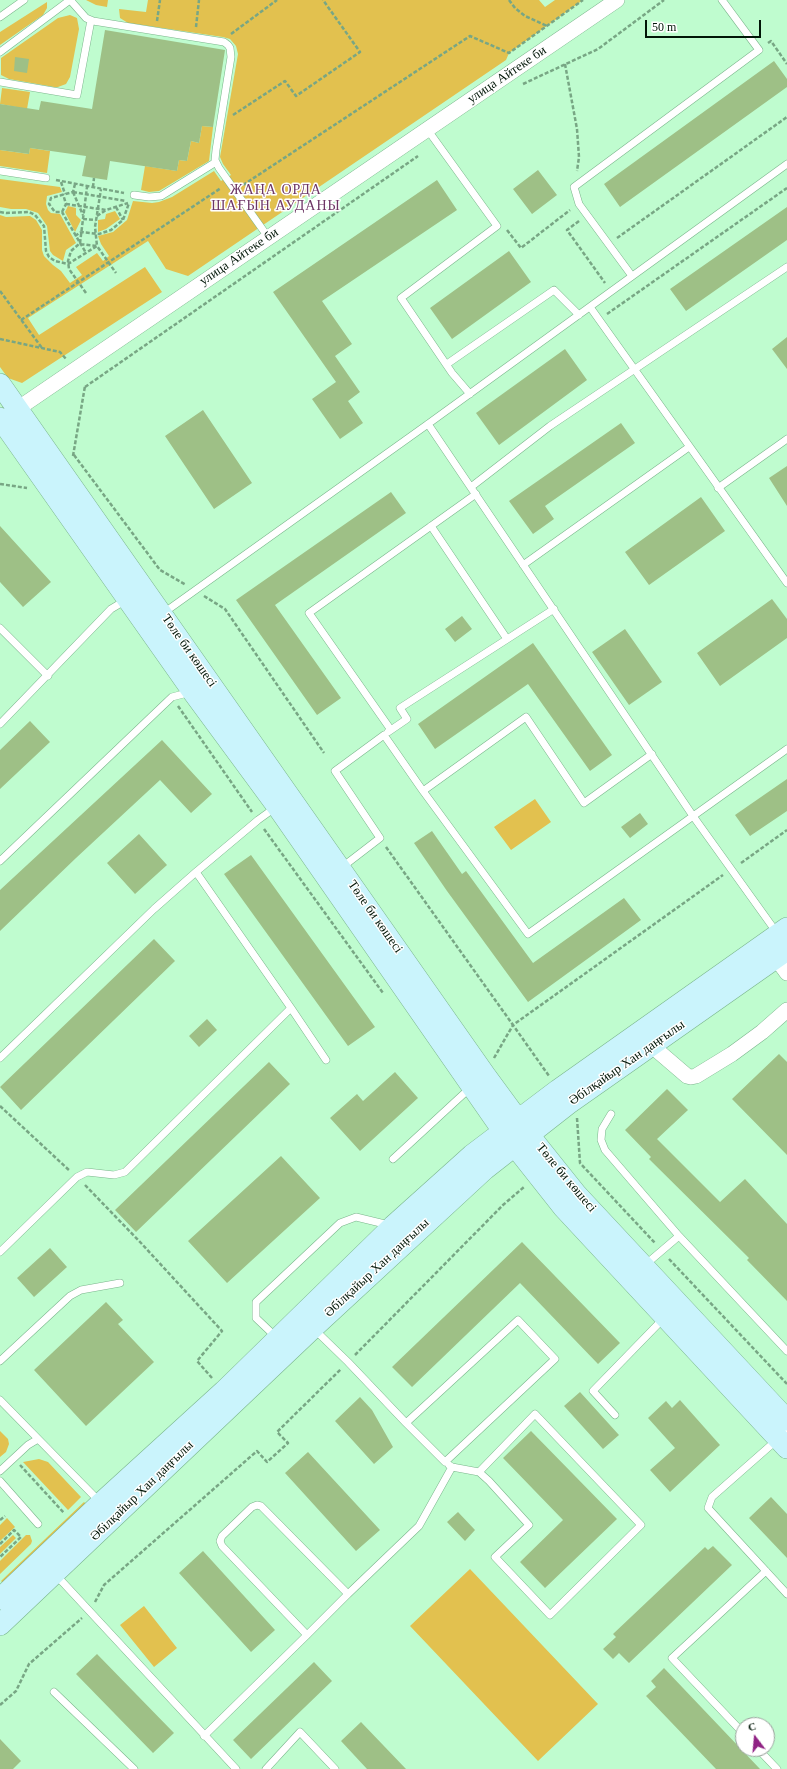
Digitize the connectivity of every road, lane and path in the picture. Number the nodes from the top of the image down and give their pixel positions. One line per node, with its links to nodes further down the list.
1 (24, 0): 12 (lane)
2 (71, 0): 13 (lane); 19 (lane)
3 (160, 0): 15 (path)
4 (199, 0): 16 (path)
5 (277, 0): 17 (path)
6 (323, 0): 25 (path)
7 (508, 0): 14 (path)
8 (583, 0): 14 (path)
9 (617, 0): 26 (street, улица Айтеке би)
10 (664, 0): 20 (path)
11 (722, 0): 18 (lane)
12 (0, 17)
13 (91, 20): 15 (lane); 22 (lane)
14 (547, 26): 40 (path)
15 (156, 32): 16 (lane)
16 (194, 38): 17 (lane)
17 (220, 42): 25 (lane)
18 (759, 50): 21 (path); 37 (lane)
19 (0, 52)
20 (565, 64): 23 (path); 37 (path)
21 (787, 64)
22 (0, 82)
23 (518, 87)
24 (787, 117): 66 (path)
25 (220, 124): 28 (lane)
26 (427, 129): 27 (lane); 64 (street, улица Айтеке би)
27 (437, 143): 60 (lane); 88 (path)
28 (216, 162): 40 (lane); 44 (lane)
29 (787, 164): 73 (lane)
30 (0, 171): 31 (lane)
31 (46, 178): 33 (path)
32 (94, 178): 36 (path)
33 (61, 182): 34 (path); 42 (path)
34 (74, 184): 35 (path); 41 (path)
35 (87, 186): 36 (path); 43 (path)
36 (93, 187): 39 (path)
37 (574, 188): 48 (lane)
38 (787, 188): 80 (path)
39 (101, 189): 44 (path); 45 (path)
40 (235, 190): 64 (lane); 69 (path)
41 (73, 192): 42 (path); 43 (path); 49 (path)
42 (64, 194): 47 (path); 55 (path)
43 (86, 194): 45 (path); 50 (path)
44 (134, 195)
45 (100, 196): 46 (path); 52 (path)
46 (129, 203): 51 (path); 59 (path)
47 (66, 204): 49 (path); 55 (path)
48 (579, 204): 56 (lane); 60 (path)
49 (79, 206): 50 (path); 57 (path)
50 (84, 207): 52 (path); 57 (path)
51 (116, 207): 53 (path); 59 (path)
52 (98, 209): 53 (path); 58 (path)
53 (106, 210): 58 (path)
54 (0, 212): 70 (path)
55 (62, 212): 63 (path)
56 (587, 215): 66 (lane); 76 (path)
57 (83, 217): 58 (path); 61 (path)
58 (97, 218): 62 (path)
59 (123, 220): 62 (path)
60 (497, 226): 84 (lane)
61 (81, 232): 62 (path); 63 (path); 65 (path)
62 (96, 233): 67 (path)
63 (75, 236): 65 (path)
64 (268, 237): 86 (street, улица Айтеке би)
65 (80, 244): 67 (path); 68 (path); 70 (path)
66 (608, 244): 73 (lane)
67 (97, 246): 68 (path); 69 (path)
68 (86, 253): 70 (path)
69 (108, 262): 72 (path); 74 (path)
70 (68, 264): 74 (path)
71 (787, 267): 85 (lane)
72 (116, 273)
73 (632, 276): 76 (lane)
74 (78, 282): 77 (path); 81 (path)
75 (0, 291): 81 (path)
76 (612, 291): 78 (lane)
77 (86, 293)
78 (590, 307): 79 (lane); 80 (lane)
79 (579, 315): 84 (lane); 89 (lane)
80 (599, 319): 85 (lane)
81 (21, 320): 83 (path)
82 (0, 339): 83 (path)
83 (42, 348): 86 (path)
84 (447, 364): 89 (lane)
85 (634, 369): 93 (lane); 96 (lane)
86 (74, 371): 88 (path); 90 (street, улица Айтеке би)
87 (0, 384): 90 (main road, Төле би көшесі)
88 (85, 387): 94 (path)
89 (470, 394): 91 (lane)
90 (5, 417): 94 (main road, Төле би көшесі)
91 (428, 424): 96 (lane); 102 (lane)
92 (787, 439): 97 (lane)
93 (689, 447): 97 (lane); 100 (lane)
94 (46, 476): 95 (path); 102 (path); 103 (main road, Төле би көшесі); 105 (main road, Төле би көшесі)
95 (0, 484)
96 (471, 487): 98 (lane)
97 (718, 488): 101 (lane)
98 (476, 494): 99 (lane); 100 (lane)
99 (431, 526): 107 (lane); 112 (lane)
100 (524, 565): 104 (lane)
101 (787, 583)
102 (194, 591): 105 (lane); 115 (path)
103 (128, 599): 108 (lane); 109 (main road, Төле би көшесі)
104 (554, 609): 107 (lane); 116 (lane)
105 (162, 614): 124 (main road, Төле би көшесі)
106 (0, 628): 108 (lane)
107 (507, 639): 112 (lane)
108 (48, 676): 111 (lane)
109 (193, 692): 110 (lane); 118 (main road, Төле би көшесі)
110 (172, 697): 120 (path); 123 (lane)
111 (0, 724)
112 (391, 730): 113 (lane)
113 (384, 735): 117 (lane); 122 (lane)
114 (787, 750): 119 (lane)
115 (324, 753)
116 (652, 754): 117 (lane); 119 (lane)
117 (423, 791): 119 (lane)
118 (277, 806): 120 (lane); 135 (main road, Төле би көшесі)
119 (693, 816): 125 (lane)
120 (258, 820): 126 (lane); 128 (path)
121 (787, 830): 125 (path)
122 (380, 838): 124 (lane); 131 (path)
123 (0, 861)
124 (341, 868): 139 (main road, Төле би көшесі)
125 (731, 870): 127 (lane); 131 (path)
126 (196, 872): 129 (lane); 133 (lane)
127 (783, 949): 132 (main road, Әбілқайыр Хан даңғылы); 136 (main road, Әбілқайыр Хан даңғылы)
128 (386, 998)
129 (291, 1008): 134 (lane); 142 (lane)
130 (787, 1010): 132 (street)
131 (513, 1025): 136 (path)
132 (652, 1046): 136 (main road, Әбілқайыр Хан даңғылы)
133 (0, 1058)
134 (326, 1060)
135 (472, 1086): 139 (main road, Төле би көшесі); 140 (lane)
136 (563, 1097): 139 (main road, Әбілқайыр Хан даңғылы); 145 (path)
137 (0, 1106): 142 (path)
138 (611, 1114): 144 (lane)
139 (517, 1133): 141 (main road, Төле би көшесі); 143 (main road, Әбілқайыр Хан даңғылы); 147 (main road, Төле би көшесі); 150 (main road, Әбілқайыр Хан даңғылы)
140 (393, 1159)
141 (538, 1175): 149 (main road, Төле би көшесі); 154 (path)
142 (77, 1177): 146 (lane); 156 (path)
143 (393, 1226): 150 (main road, Әбілқайыр Хан даңғылы); 151 (lane)
144 (679, 1236): 145 (lane); 152 (lane)
145 (662, 1251): 147 (lane); 155 (path)
146 (0, 1252)
147 (644, 1266): 160 (main road, Төле би көшесі)
148 (120, 1284): 153 (lane)
149 (666, 1316): 158 (lane); 160 (main road, Төле би көшесі)
150 (307, 1322): 151 (main road, Әбілқайыр Хан даңғылы); 154 (lane); 168 (main road, Әбілқайыр Хан даңғылы)
151 (278, 1339): 156 (main road, Әбілқайыр Хан даңғылы)
152 (787, 1351)
153 (0, 1360)
154 (348, 1362): 159 (lane); 180 (path)
155 (787, 1384)
156 (224, 1391): 168 (main road, Әбілқайыр Хан даңғылы)
157 (0, 1400): 161 (lane)
158 (615, 1415)
159 (406, 1423): 162 (lane); 162 (lane)
160 (785, 1434): 176 (lane)
161 (38, 1439): 165 (lane); 168 (lane)
162 (445, 1462): 164 (lane)
163 (18, 1463): 169 (path)
164 (452, 1467): 166 (lane); 177 (lane)
165 (0, 1471)
166 (479, 1472): 166 (lane)
167 (0, 1481): 172 (lane)
168 (108, 1509): 175 (main road, Әбілқайыр Хан даңғылы)
169 (66, 1515)
170 (5, 1516): 171 (path)
171 (0, 1520)
172 (38, 1524)
173 (0, 1544): 174 (path)
174 (0, 1557)
175 (47, 1567): 179 (main road, Әбілқайыр Хан даңғылы); 180 (lane); 181 (main road, Әбілқайыр Хан даңғылы)
176 (766, 1571): 178 (lane); 185 (lane)
177 (348, 1594): 182 (lane); 182 (lane)
178 (787, 1594)
179 (0, 1598)
180 (89, 1612): 184 (path); 186 (lane)
181 (0, 1625)
182 (307, 1635): 186 (lane)
183 (54, 1692): 188 (lane)
184 (0, 1705)
185 (735, 1725)
186 (204, 1736): 189 (lane)
187 (766, 1757): 192 (lane)
188 (134, 1769)
189 (236, 1769)
190 (266, 1769): 191 (lane)
191 (335, 1769)
192 (777, 1769)

